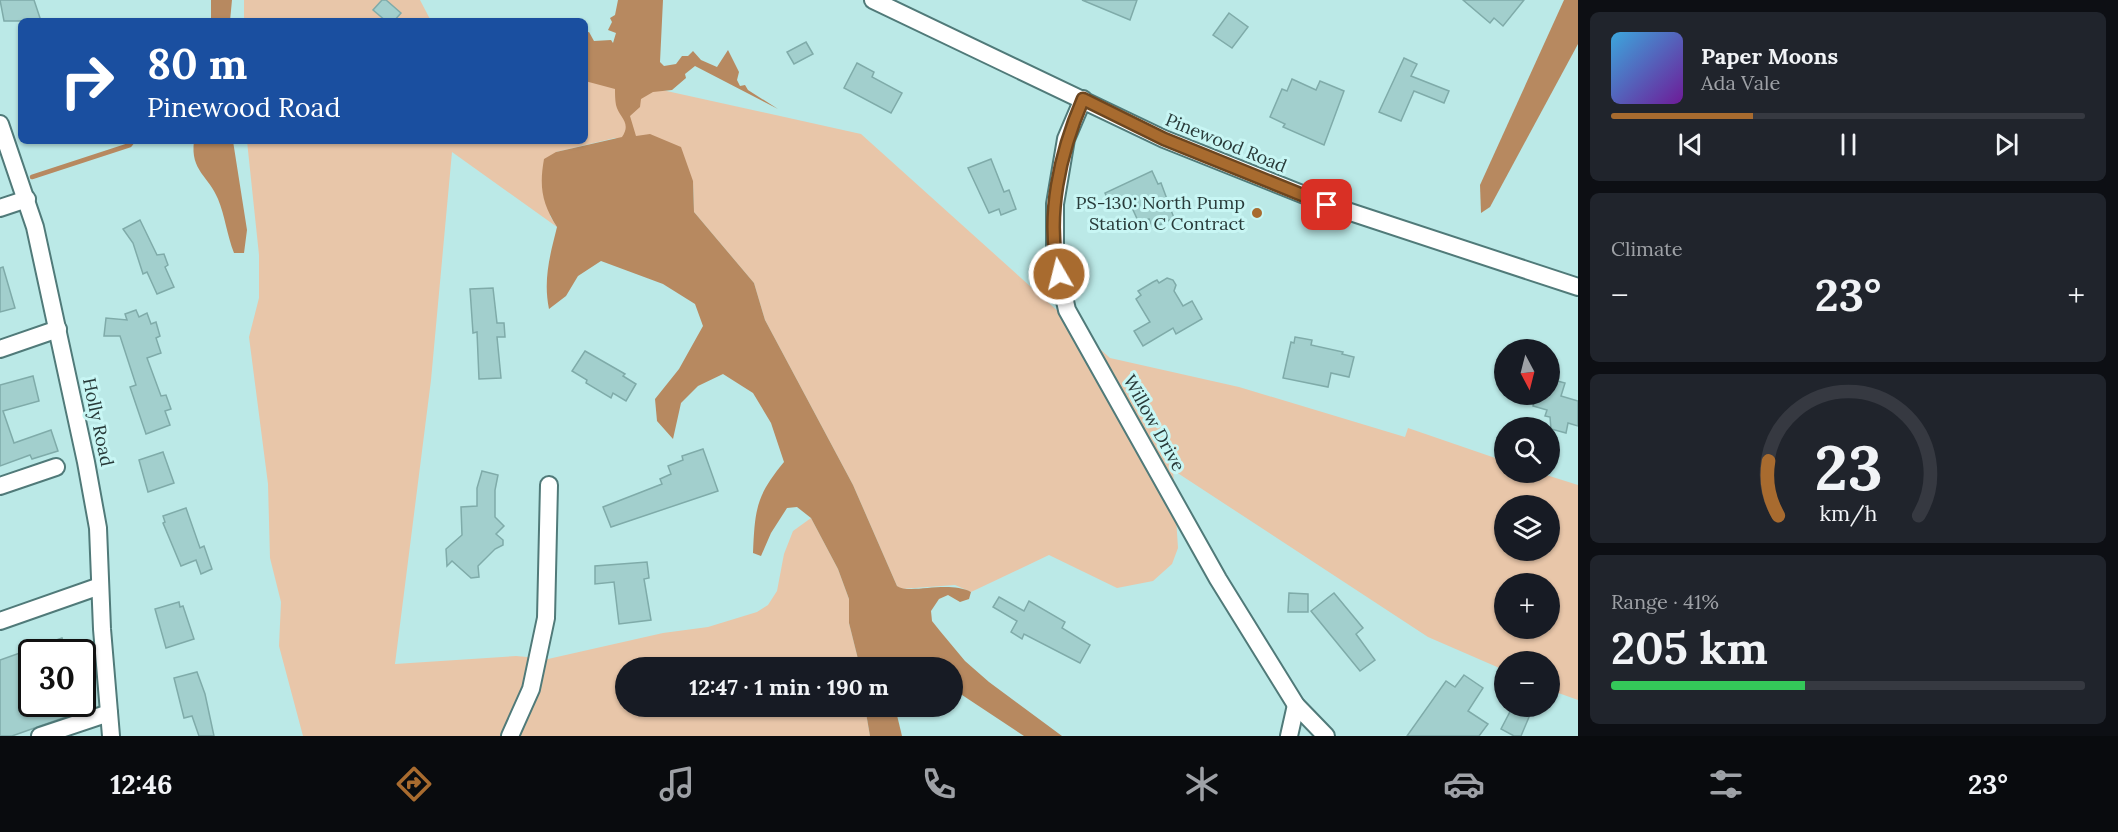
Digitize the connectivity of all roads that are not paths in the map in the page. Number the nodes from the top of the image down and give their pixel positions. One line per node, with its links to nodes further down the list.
1 (873, 0): 2 (street, Pinewood Road)
2 (1083, 99): 6 (street, Pinewood Road); 14 (street, Willow Drive)
3 (0, 124): 4 (street, Holly Road)
4 (27, 199): 5 (street); 7 (street, Holly Road)
5 (0, 208)
6 (1578, 287)
7 (58, 329): 8 (street); 12 (street, Holly Road)
8 (0, 350)
9 (56, 466): 11 (street)
10 (549, 485): 18 (street)
11 (0, 486)
12 (100, 586): 13 (street); 15 (street, Holly Road)
13 (0, 621)
14 (1296, 705): 19 (street); 20 (street, Willow Drive)
15 (109, 713): 16 (street); 17 (street, Holly Road)
16 (40, 736)
17 (111, 736)
18 (510, 736)
19 (1289, 736)
20 (1326, 736)

